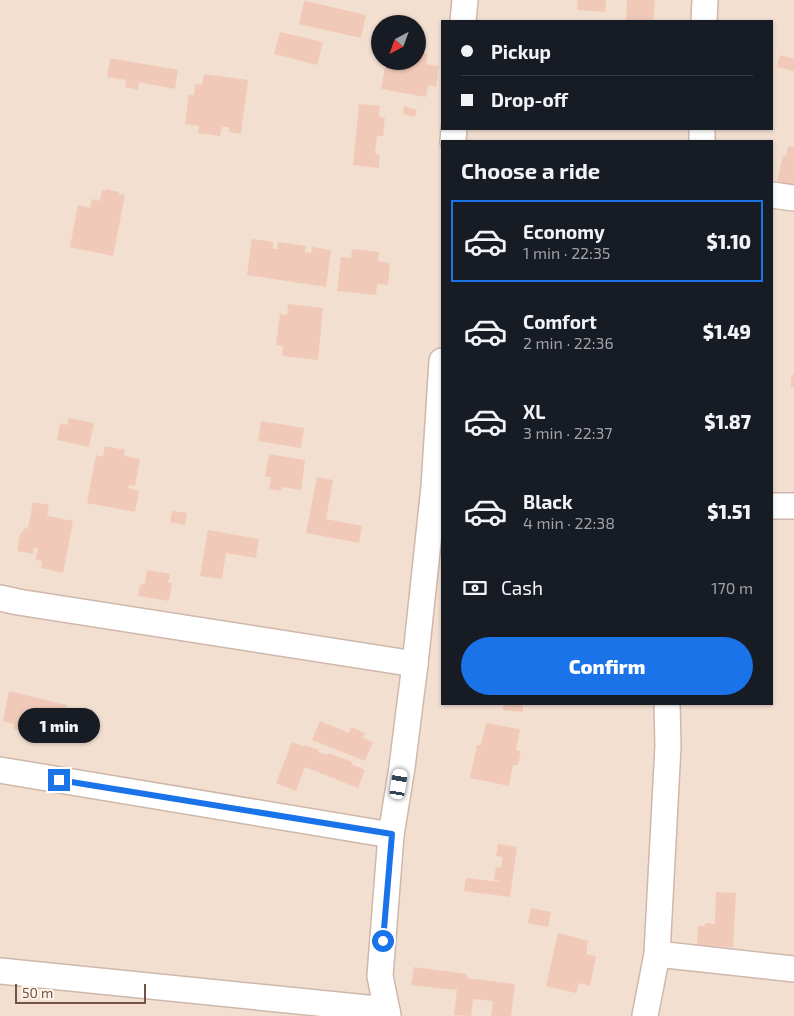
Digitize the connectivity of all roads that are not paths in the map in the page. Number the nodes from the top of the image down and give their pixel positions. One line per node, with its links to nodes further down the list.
1 (465, 0): 3 (street)
2 (704, 0): 4 (street)
3 (463, 20)
4 (704, 20)
5 (773, 195): 6 (street)
6 (794, 198)
7 (441, 377): 11 (street)
8 (773, 506): 9 (street)
9 (794, 506)
10 (0, 598): 11 (street)
11 (415, 664): 14 (street)
12 (667, 705): 15 (street)
13 (0, 770): 14 (street)
14 (392, 834): 18 (street)
15 (657, 954): 16 (street); 19 (street)
16 (794, 969)
17 (0, 971): 18 (street)
18 (388, 1013)
19 (645, 1016)

